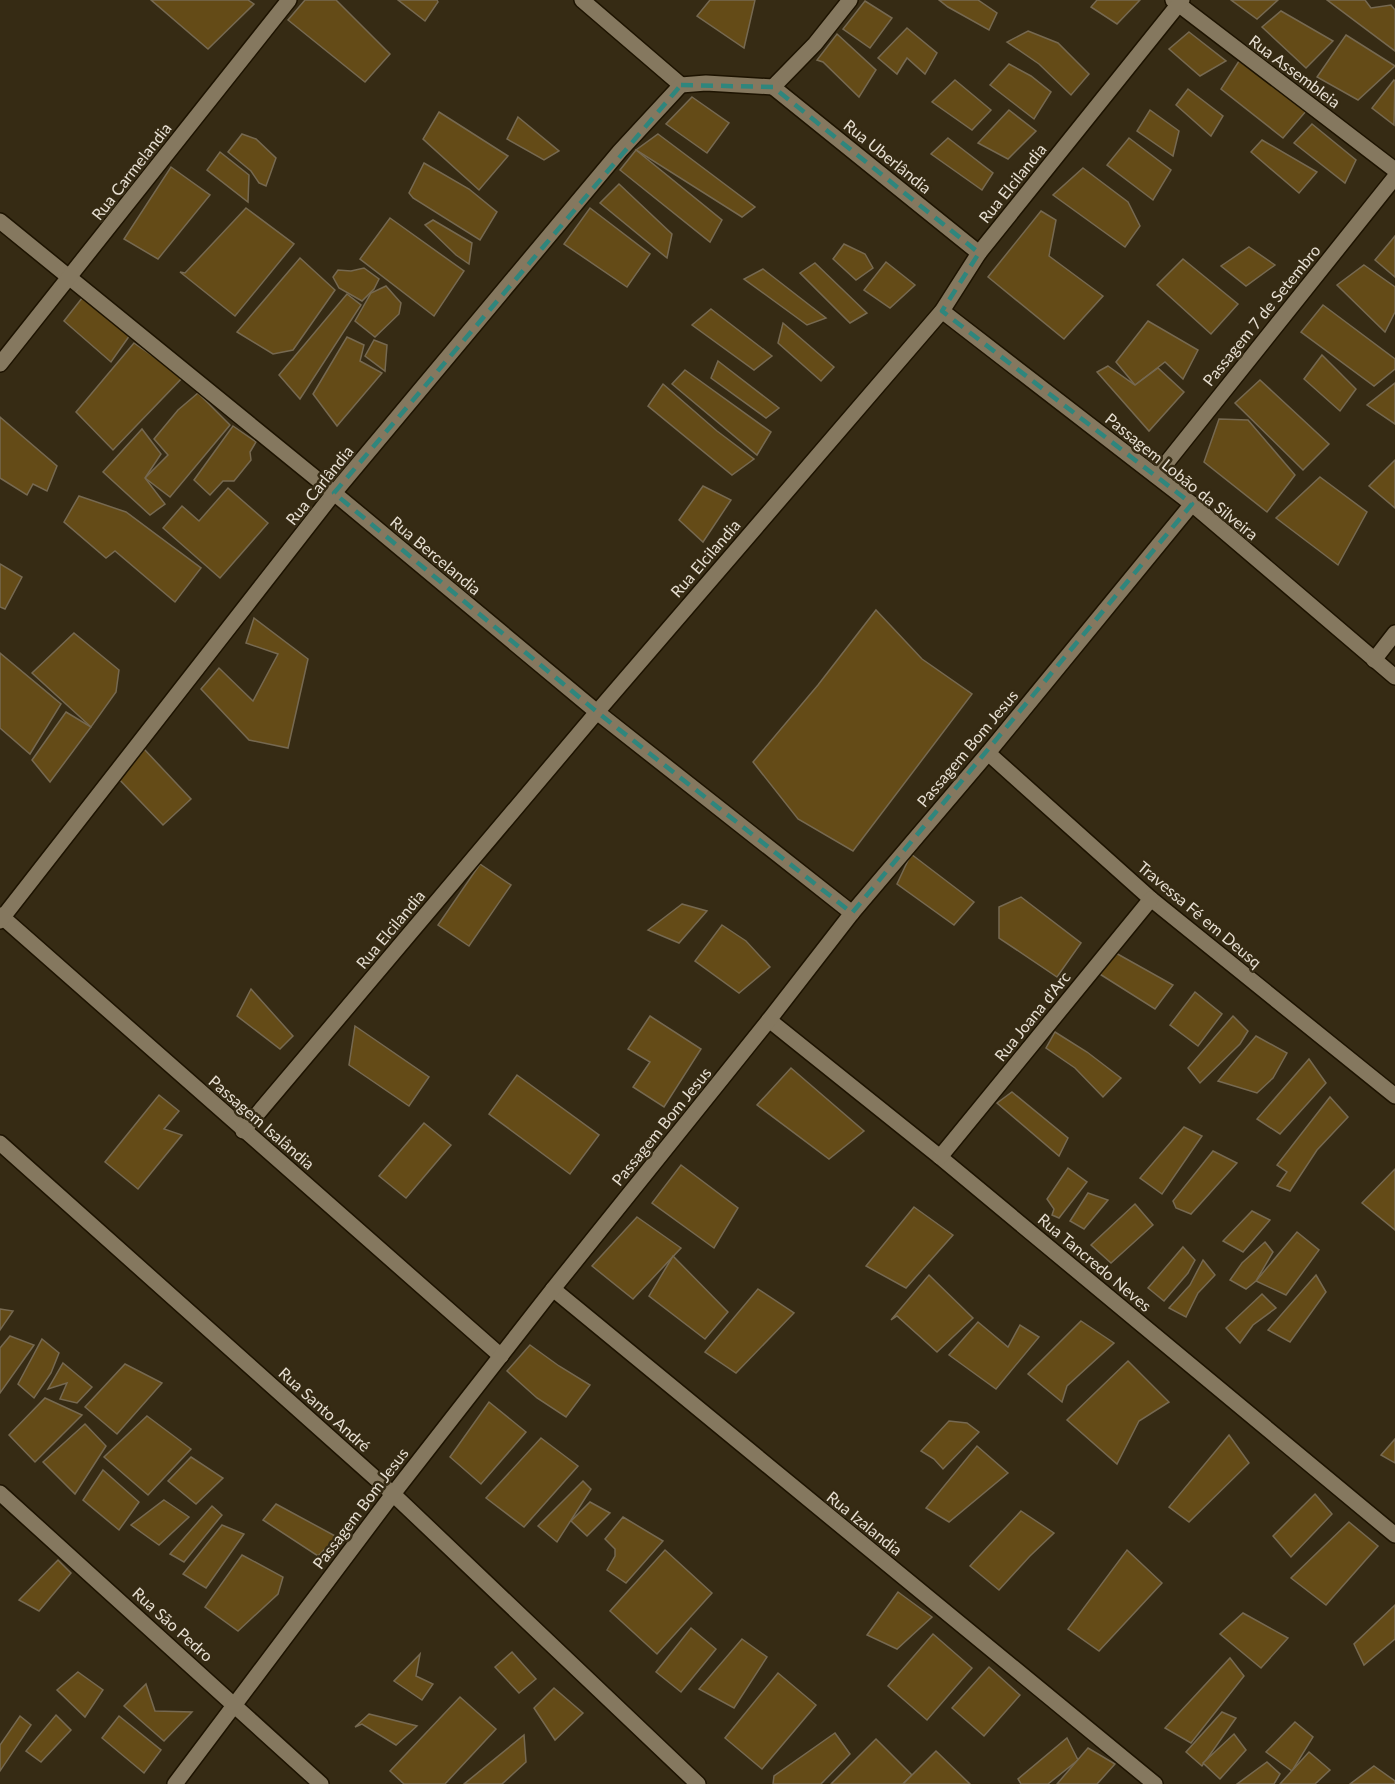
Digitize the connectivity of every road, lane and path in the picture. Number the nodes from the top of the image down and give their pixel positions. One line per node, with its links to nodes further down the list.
1 (289, 0): 11 (street, Rua Carmelandia)
2 (582, 0): 5 (street)
3 (850, 0): 6 (street)
4 (1178, 2): 7 (street, Rua Assembleia); 10 (street, Rua Elcilandia)
5 (681, 85): 6 (street); 15 (street, Rua Carlândia)
6 (773, 87): 10 (street, Rua Uberlândia)
7 (1395, 170)
8 (1395, 177): 14 (street, Passagem 7 de Setembro)
9 (0, 221): 11 (street, Rua Bercelandia)
10 (979, 253): 12 (street, Rua Elcilandia)
11 (70, 278): 13 (street, Rua Carmelandia); 15 (street, Rua Bercelandia)
12 (942, 311): 14 (street, Passagem Lobão da Silveira); 20 (street, Rua Elcilandia)
13 (0, 364)
14 (1156, 476): 16 (street, Passagem Lobão da Silveira)
15 (334, 493): 20 (street, Rua Bercelandia); 24 (street, Rua Carlândia)
16 (1192, 504): 18 (street, Passagem Lobão da Silveira); 21 (street, Passagem Bom Jesus)
17 (1395, 633): 18 (street)
18 (1374, 660): 19 (street, Passagem Lobão da Silveira)
19 (1395, 677)
20 (597, 712): 23 (street, Rua Bercelandia); 27 (street, Rua Elcilandia)
21 (988, 753): 22 (street, Travessa Fé em Deusq); 23 (street, Passagem Bom Jesus)
22 (1151, 899): 26 (street, Travessa Fé em Deusq); 29 (street, Rua Joana d'Arc)
23 (852, 913): 25 (street, Passagem Bom Jesus)
24 (1, 918): 27 (street, Passagem Isalândia)
25 (769, 1020): 29 (street, Rua Tancredo Neves); 30 (street, Passagem Bom Jesus)
26 (1395, 1096)
27 (243, 1131): 31 (street, Passagem Isalândia)
28 (0, 1143): 33 (street, Rua Santo André)
29 (940, 1157): 34 (street, Rua Tancredo Neves)
30 (553, 1289): 31 (street, Passagem Bom Jesus); 39 (street, Rua Izalandia)
31 (501, 1356): 33 (street, Passagem Bom Jesus)
32 (0, 1493): 35 (street, Rua São Pedro)
33 (393, 1494): 35 (street, Passagem Bom Jesus); 38 (street, Rua Santo André)
34 (1395, 1535)
35 (235, 1704): 36 (street, Passagem Bom Jesus); 37 (street, Rua São Pedro)
36 (175, 1784)
37 (321, 1784)
38 (698, 1784)
39 (1155, 1784)

